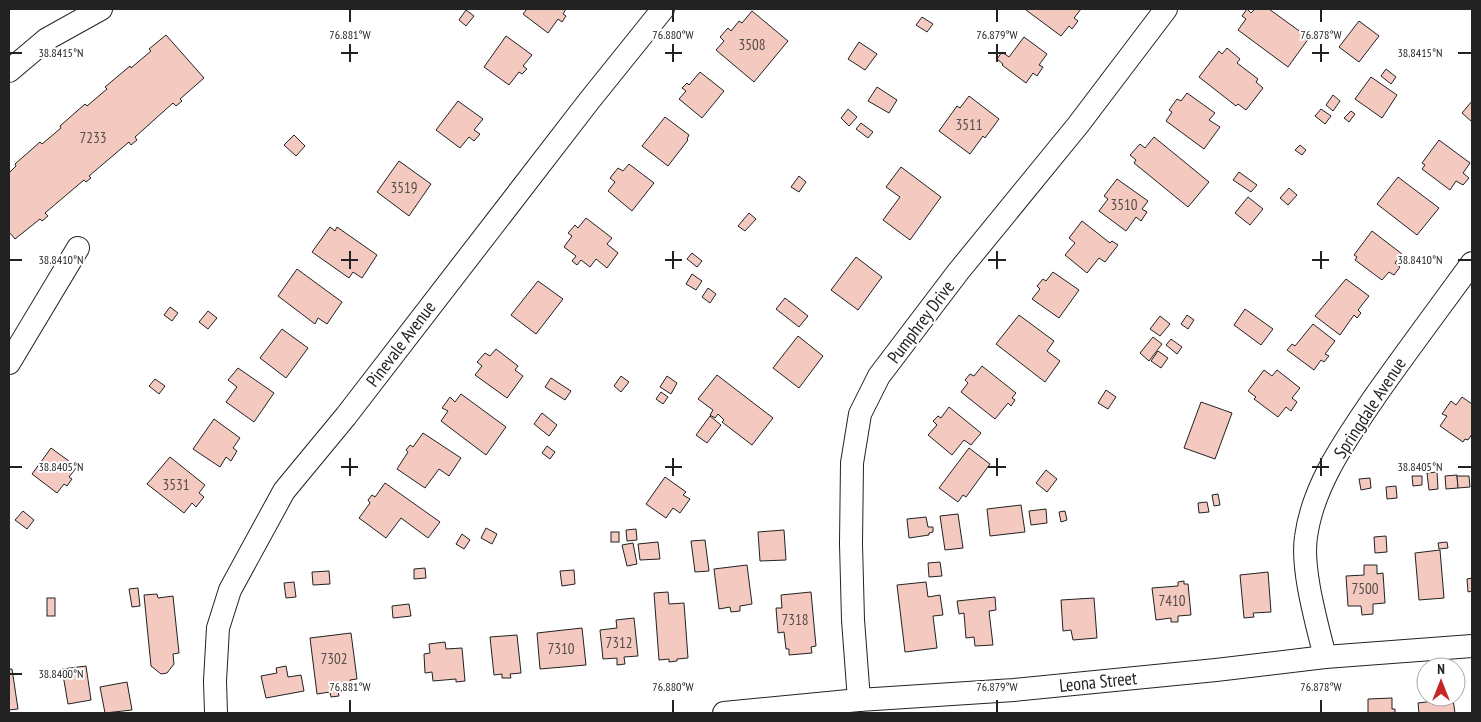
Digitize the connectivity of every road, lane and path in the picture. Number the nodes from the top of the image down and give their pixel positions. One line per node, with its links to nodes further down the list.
1 (101, 9): 4 (street)
2 (663, 9): 11 (street, Pinevale Avenue)
3 (1166, 9): 10 (street, Pumphrey Drive)
4 (9, 71)
5 (78, 248): 7 (street)
6 (1472, 263): 9 (street, Springdale Avenue)
7 (9, 363)
8 (1472, 646): 9 (street, Leona Street)
9 (1325, 656): 10 (street, Leona Street)
10 (859, 700): 12 (street, Leona Street)
11 (216, 713)
12 (724, 713)

